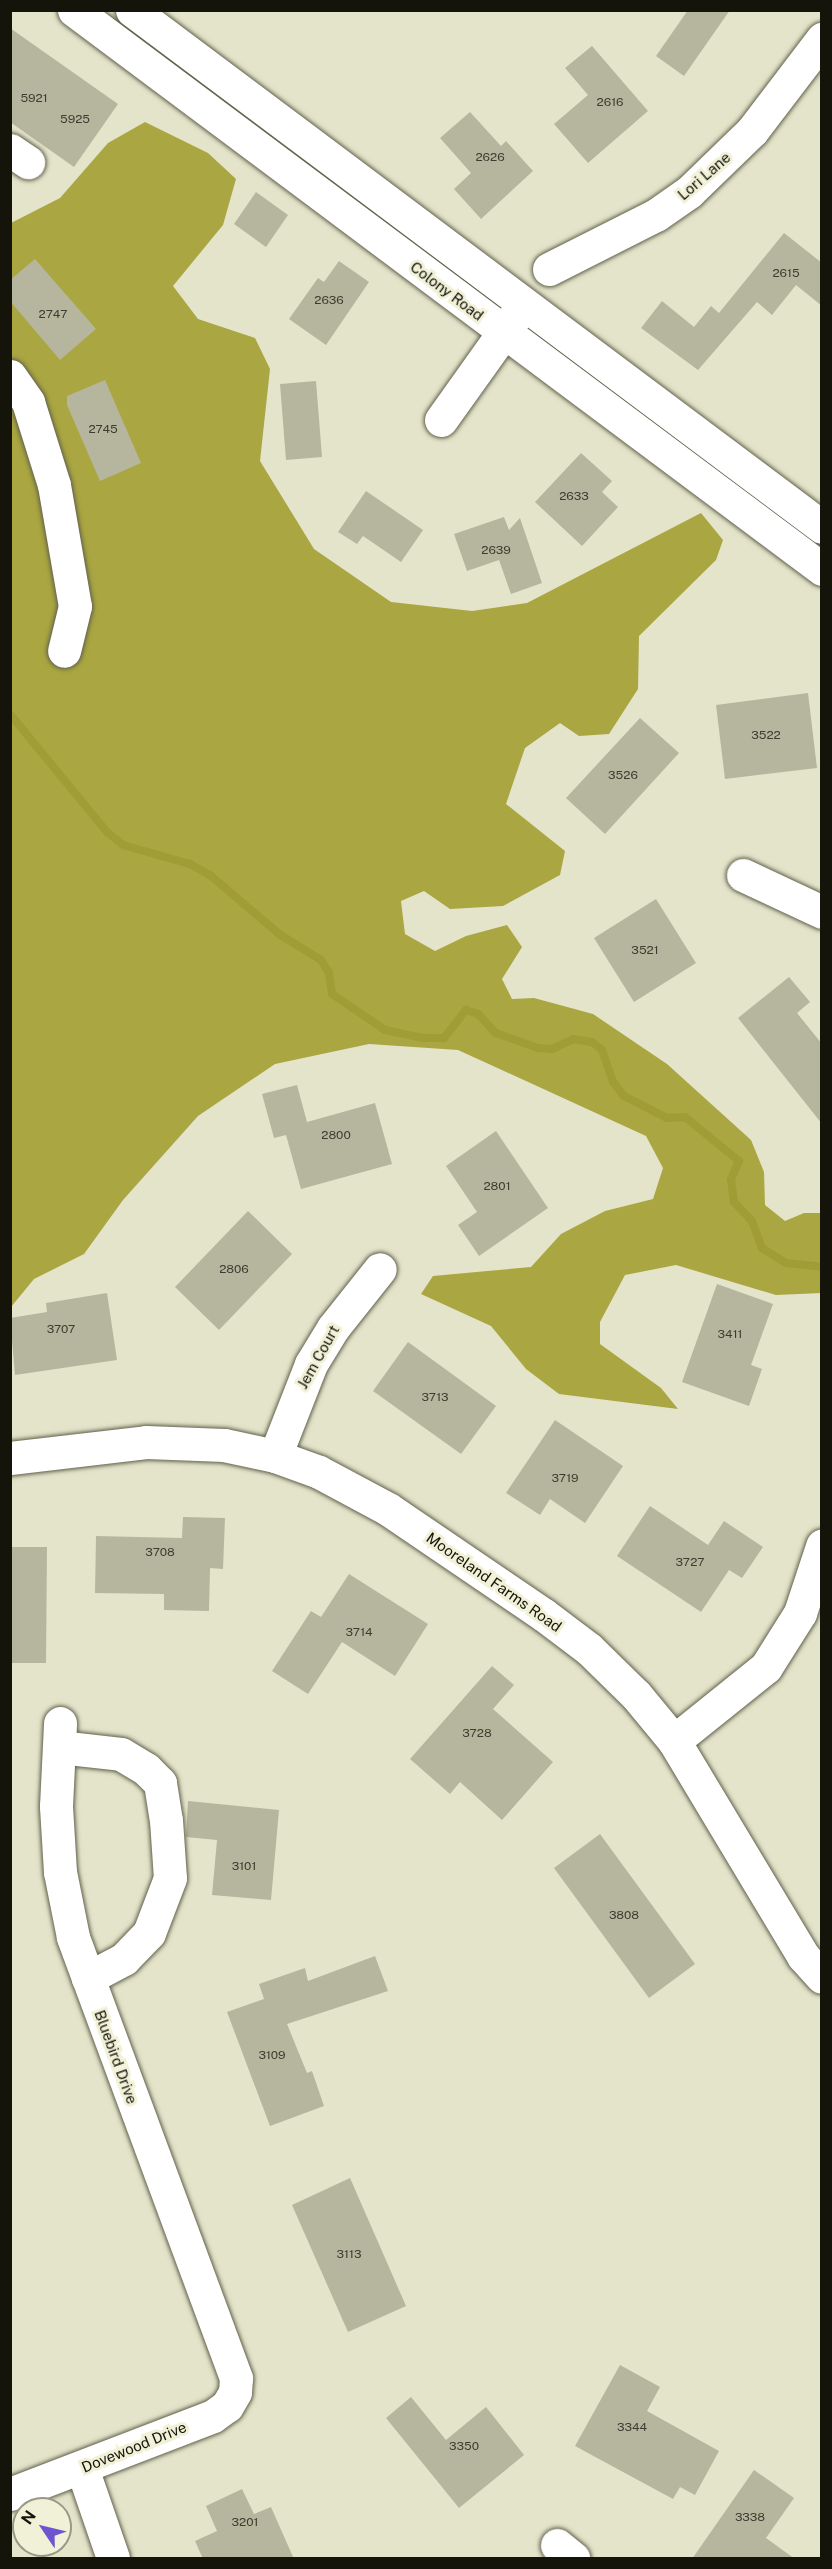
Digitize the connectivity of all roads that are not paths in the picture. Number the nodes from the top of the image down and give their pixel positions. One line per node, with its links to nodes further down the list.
1 (74, 10): 6 (street, Colony Road)
2 (132, 10): 5 (street)
3 (822, 39): 4 (street, Lori Lane)
4 (549, 269)
5 (524, 305): 6 (street); 9 (street)
6 (501, 332): 8 (street); 10 (street, Colony Road)
7 (10, 376): 11 (street)
8 (441, 420)
9 (822, 527)
10 (822, 569)
11 (64, 651)
12 (743, 875): 13 (street)
13 (822, 912)
14 (380, 1269): 15 (street, Jem Court)
15 (275, 1456): 16 (street, Mooreland Farms Road); 18 (street, Mooreland Farms Road)
16 (10, 1458)
17 (822, 1546): 18 (street)
18 (674, 1741): 19 (street, Mooreland Farms Road)
19 (822, 1977)
20 (88, 1978): 20 (street, Bluebird Drive); 21 (street, Bluebird Drive)
21 (236, 2378): 22 (street, Dovewood Drive)
22 (82, 2468): 23 (street, Dovewood Drive); 24 (street)
23 (10, 2494)
24 (113, 2559)

